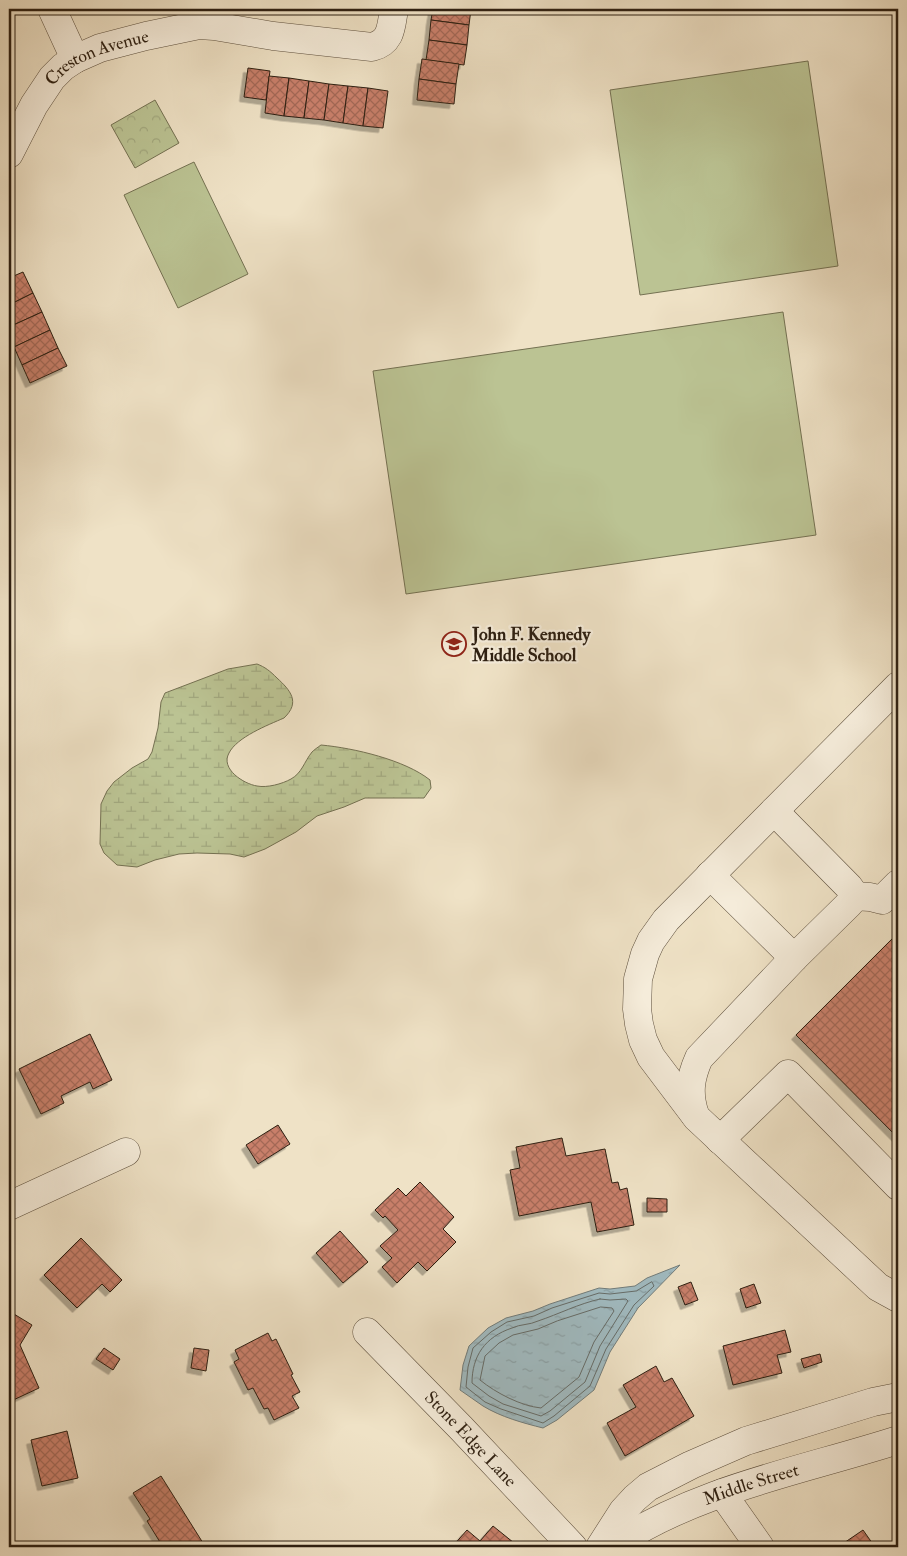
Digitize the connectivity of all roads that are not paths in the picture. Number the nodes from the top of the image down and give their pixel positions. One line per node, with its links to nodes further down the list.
1 (52, 9): 4 (street)
2 (394, 9): 3 (street, Creston Avenue)
3 (235, 18): 4 (street, Creston Avenue)
4 (75, 59): 5 (street, Creston Avenue)
5 (9, 154)
6 (898, 686): 7 (street)
7 (774, 811): 8 (street); 10 (street)
8 (710, 875): 11 (street); 12 (street)
9 (898, 884): 10 (street)
10 (853, 896): 11 (street)
11 (794, 958): 12 (street)
12 (697, 1118): 13 (street)
13 (720, 1140): 15 (street); 17 (street)
14 (126, 1152): 16 (street)
15 (898, 1186)
16 (9, 1206)
17 (898, 1298)
18 (367, 1332): 22 (street, Stone Edge Lane)
19 (898, 1397): 23 (street)
20 (898, 1440): 21 (street, Middle Street)
21 (722, 1493): 24 (street, Middle Street); 25 (street)
22 (573, 1547)
23 (600, 1547)
24 (611, 1547)
25 (760, 1547)

